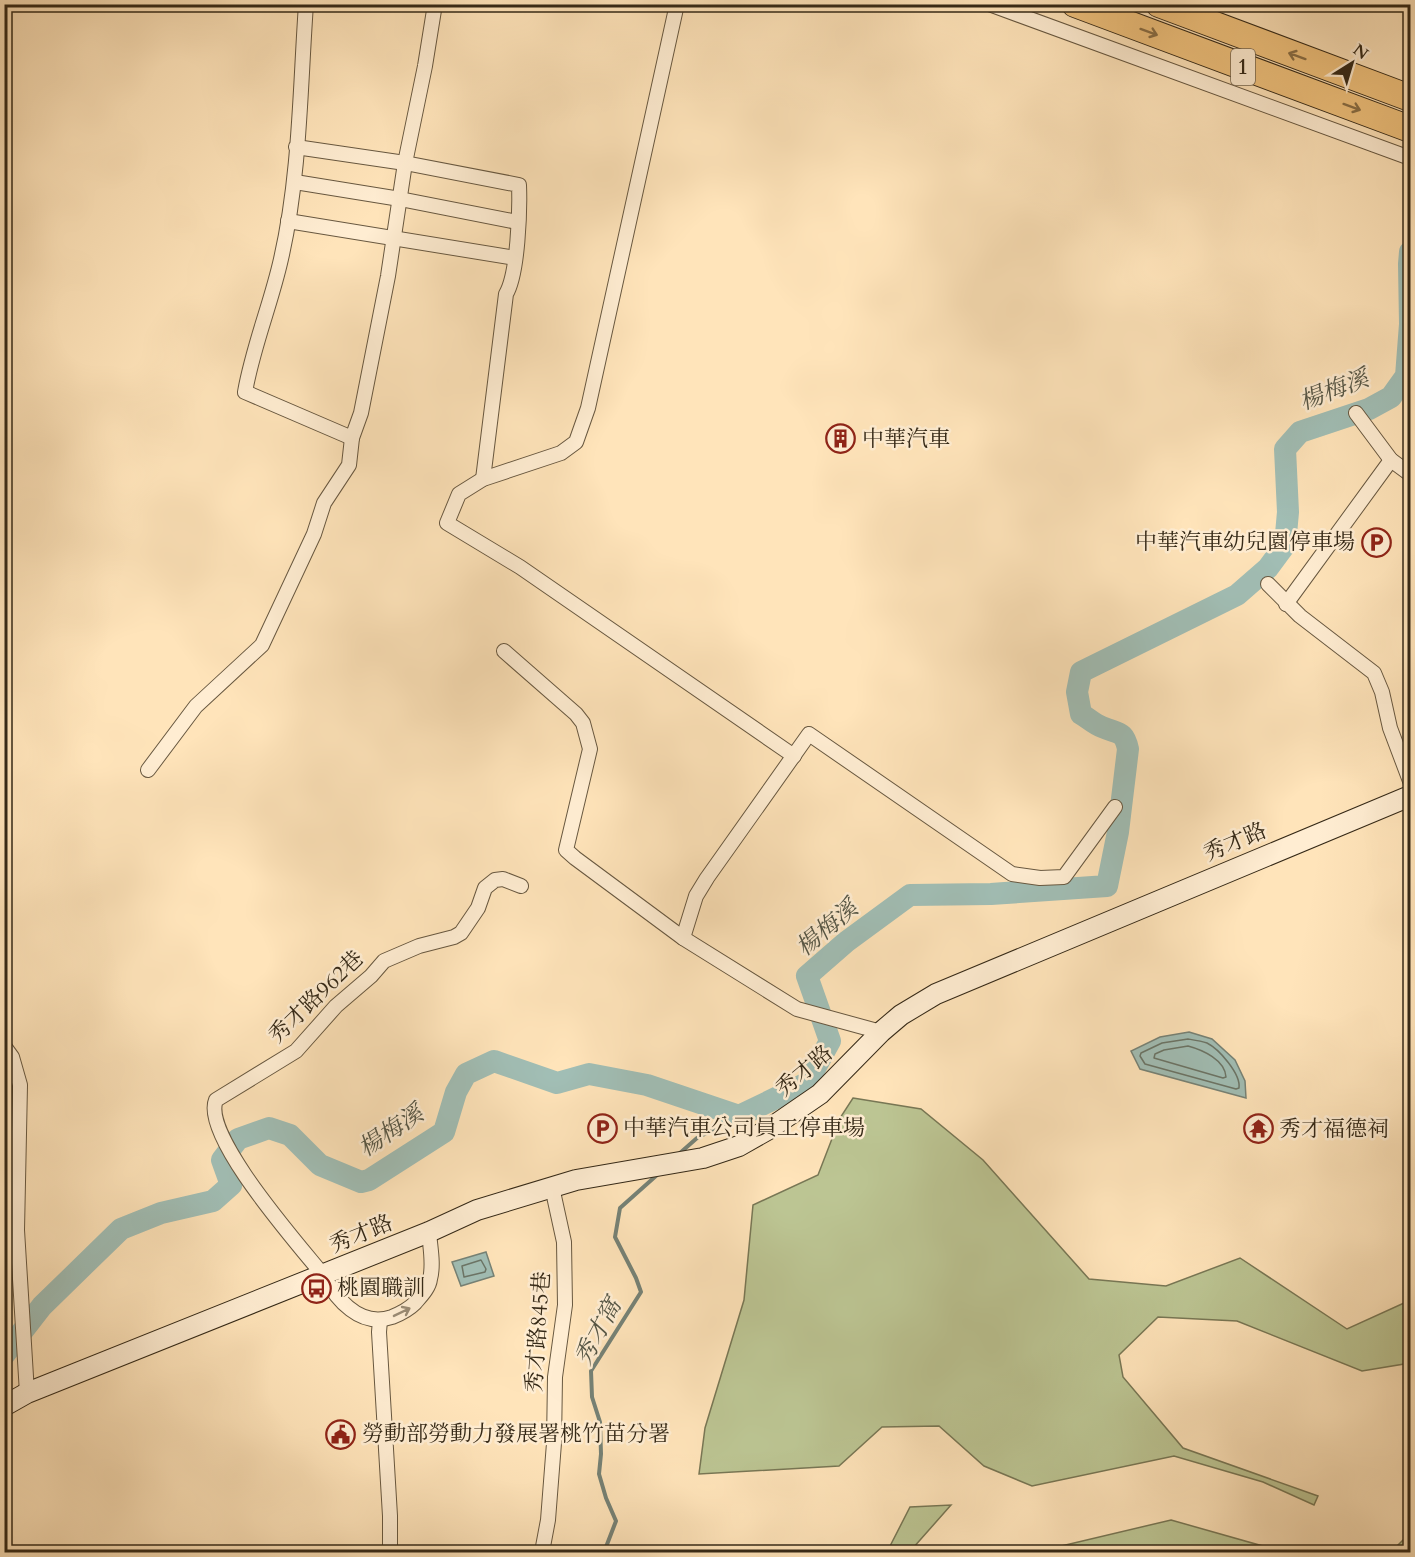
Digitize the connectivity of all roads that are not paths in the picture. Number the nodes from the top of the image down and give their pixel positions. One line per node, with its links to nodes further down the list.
1 (306, 4): 9 (street)
2 (435, 4): 11 (street)
3 (677, 4): 22 (street)
4 (989, 4): 10 (street)
5 (1075, 4): 8 (highway, 1, one-way to 8)
6 (1159, 4): 7 (highway, 1, one-way to 6)
7 (1410, 98)
8 (1410, 129)
9 (296, 147): 11 (street); 12 (street)
10 (1410, 158)
11 (405, 163): 13 (street); 15 (street)
12 (295, 182): 13 (street); 14 (street)
13 (400, 199): 15 (street); 16 (street)
14 (288, 221): 16 (street); 19 (street)
15 (518, 222): 17 (street)
16 (394, 238): 17 (street); 19 (street)
17 (515, 258): 22 (street)
18 (1356, 413): 20 (street)
19 (352, 438): 27 (street)
20 (1391, 460): 21 (street); 24 (street)
21 (1410, 474)
22 (483, 479): 26 (street)
23 (1268, 584): 24 (street)
24 (1286, 604): 28 (street)
25 (504, 651): 32 (street)
26 (794, 756): 30 (street); 32 (street)
27 (148, 771)
28 (1410, 782)
29 (1410, 796): 33 (main road, 秀才路)
30 (1115, 807)
31 (521, 886): 37 (street, 秀才路962巷)
32 (683, 938): 33 (street)
33 (881, 1032): 35 (main road, 秀才路)
34 (4, 1046): 39 (street)
35 (552, 1187): 36 (main road, 秀才路); 42 (street, 秀才路845巷)
36 (429, 1232): 37 (main road, 秀才路); 38 (street, one-way to 36)
37 (323, 1275): 38 (street, 秀才路962巷); 39 (main road, 秀才路)
38 (380, 1320): 41 (street)
39 (27, 1393): 40 (main road, 秀才路)
40 (4, 1406)
41 (388, 1550)
42 (542, 1552)

